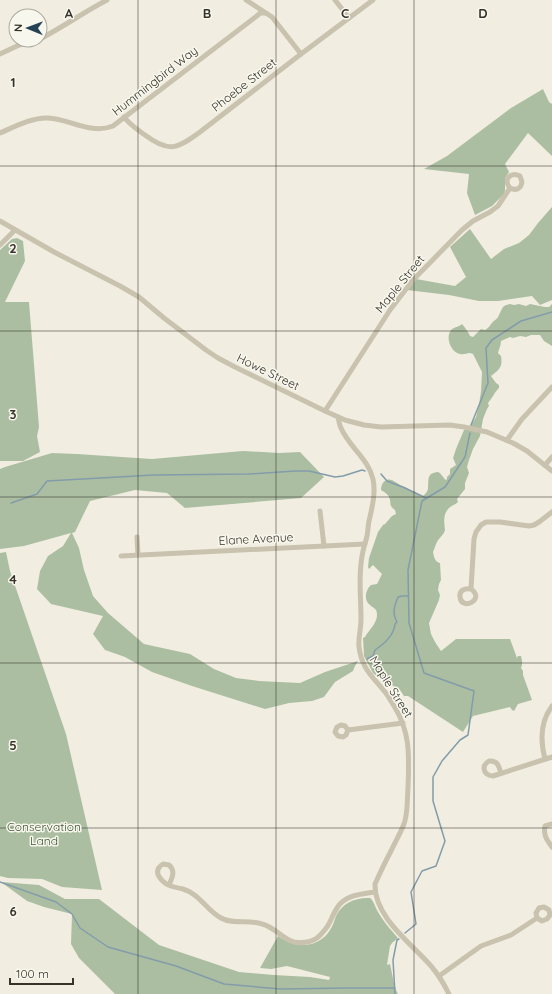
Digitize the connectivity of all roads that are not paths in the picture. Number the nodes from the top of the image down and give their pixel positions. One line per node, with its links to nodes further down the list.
1 (107, 0): 7 (street)
2 (246, 0): 5 (street)
3 (335, 0): 6 (street)
4 (373, 0): 6 (street, Phoebe Street)
5 (266, 13): 10 (street); 11 (street, Hummingbird Way)
6 (349, 18): 10 (street, Phoebe Street)
7 (48, 35)
8 (13, 48): 9 (street)
9 (0, 54)
10 (301, 54): 11 (street, Phoebe Street)
11 (124, 117): 12 (street, Hummingbird Way)
12 (0, 132)
13 (510, 188): 18 (street, Maple Street)
14 (0, 221): 15 (street, Howe Street)
15 (15, 230): 16 (street); 18 (street, Howe Street)
16 (0, 246)
17 (552, 387): 20 (street)
18 (325, 411): 19 (street, Howe Street)
19 (338, 417): 20 (street, Howe Street); 27 (street, Maple Street)
20 (507, 440): 22 (street, Howe Street)
21 (552, 457): 22 (street)
22 (545, 464): 23 (street, Howe Street)
23 (552, 471)
24 (320, 511): 28 (street)
25 (552, 512): 31 (street)
26 (137, 537): 29 (street)
27 (365, 544): 28 (street, Elane Avenue); 33 (street, Maple Street)
28 (324, 546): 29 (street, Elane Avenue)
29 (138, 555): 30 (street, Elane Avenue)
30 (121, 556)
31 (471, 589)
32 (552, 706): 36 (street)
33 (403, 723): 34 (street); 41 (street, Maple Street)
34 (348, 730)
35 (552, 757): 36 (street)
36 (544, 759): 37 (street)
37 (501, 773)
38 (552, 824): 39 (street)
39 (552, 847)
40 (169, 885): 41 (street)
41 (375, 892): 43 (street)
42 (538, 918): 43 (street)
43 (439, 976): 44 (street)
44 (449, 994)

